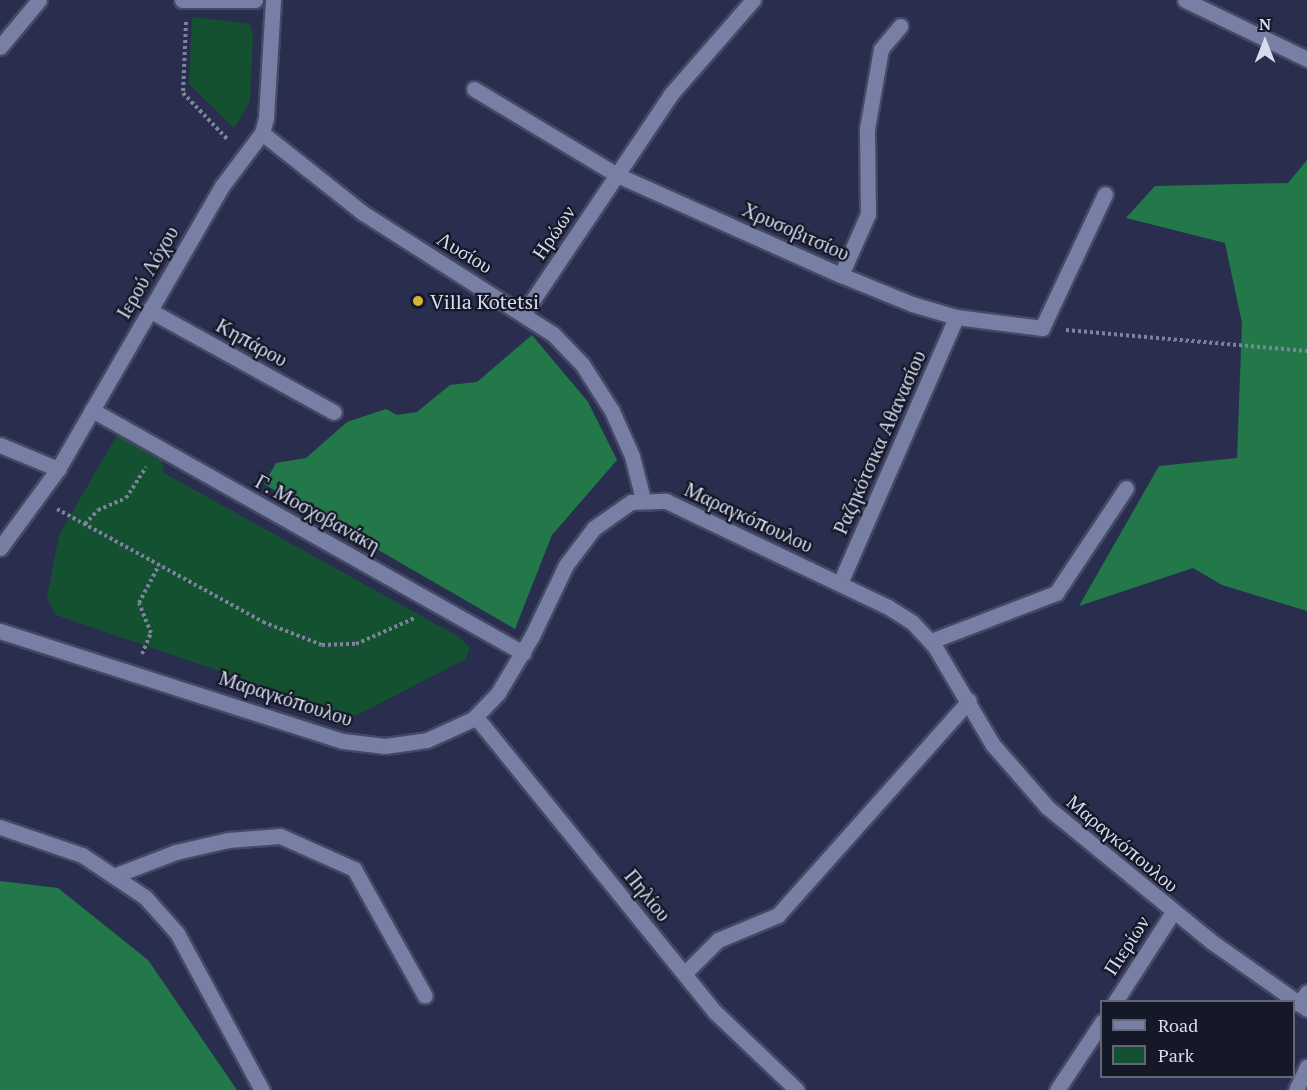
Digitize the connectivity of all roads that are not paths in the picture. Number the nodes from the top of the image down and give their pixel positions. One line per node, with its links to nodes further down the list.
1 (39, 0): 9 (street)
2 (182, 0): 3 (street)
3 (188, 0): 4 (street)
4 (255, 0)
5 (273, 0): 12 (street, Ιερού Λόχου)
6 (753, 0): 13 (street, Ηρώων)
7 (1185, 0): 10 (street)
8 (900, 26): 15 (street)
9 (0, 47)
10 (1307, 59)
11 (474, 89): 13 (street, Χρυσοβιτσίου)
12 (262, 133): 16 (street, Ιερού Λόχου); 17 (street, Λυσίου)
13 (617, 175): 15 (street, Χρυσοβιτσίου); 17 (street, Ηρώων)
14 (1105, 194): 18 (street, Χρυσοβιτσίου)
15 (841, 274): 18 (street, Χρυσοβιτσίου)
16 (149, 310): 19 (street, Ιερού Λόχου); 20 (street, Κηπάρου)
17 (524, 313): 24 (street, Λυσίου)
18 (956, 317): 26 (street, Ραζηκότσικα Αθανασίου)
19 (92, 410): 22 (street, Ιερού Λόχου); 29 (street, Γ. Μοσχοβανάκη)
20 (334, 412)
21 (0, 445): 22 (street)
22 (58, 469): 25 (street, Ιερού Λόχου)
23 (1126, 488): 28 (street)
24 (643, 499): 26 (street, Μαραγκόπουλου); 29 (street, Μαραγκόπουλου)
25 (0, 548)
26 (840, 583): 28 (street, Μαραγκόπουλου)
27 (0, 631): 31 (street, Μαραγκόπουλου)
28 (931, 641): 30 (street, Μαραγκόπουλου)
29 (523, 653): 31 (street, Μαραγκόπουλου)
30 (969, 701): 34 (street, Μαραγκόπουλου); 35 (street)
31 (476, 717): 35 (street, Πηλίου)
32 (1, 828): 33 (street)
33 (116, 875): 36 (street); 41 (street)
34 (1173, 912): 37 (street, Πιερίων); 38 (street, Μαραγκόπουλου)
35 (685, 973): 42 (street, Πηλίου)
36 (425, 996)
37 (1116, 1000)
38 (1304, 1002)
39 (1100, 1024): 43 (street)
40 (1307, 1066): 44 (street)
41 (262, 1090)
42 (797, 1090)
43 (1057, 1090)
44 (1296, 1090)

